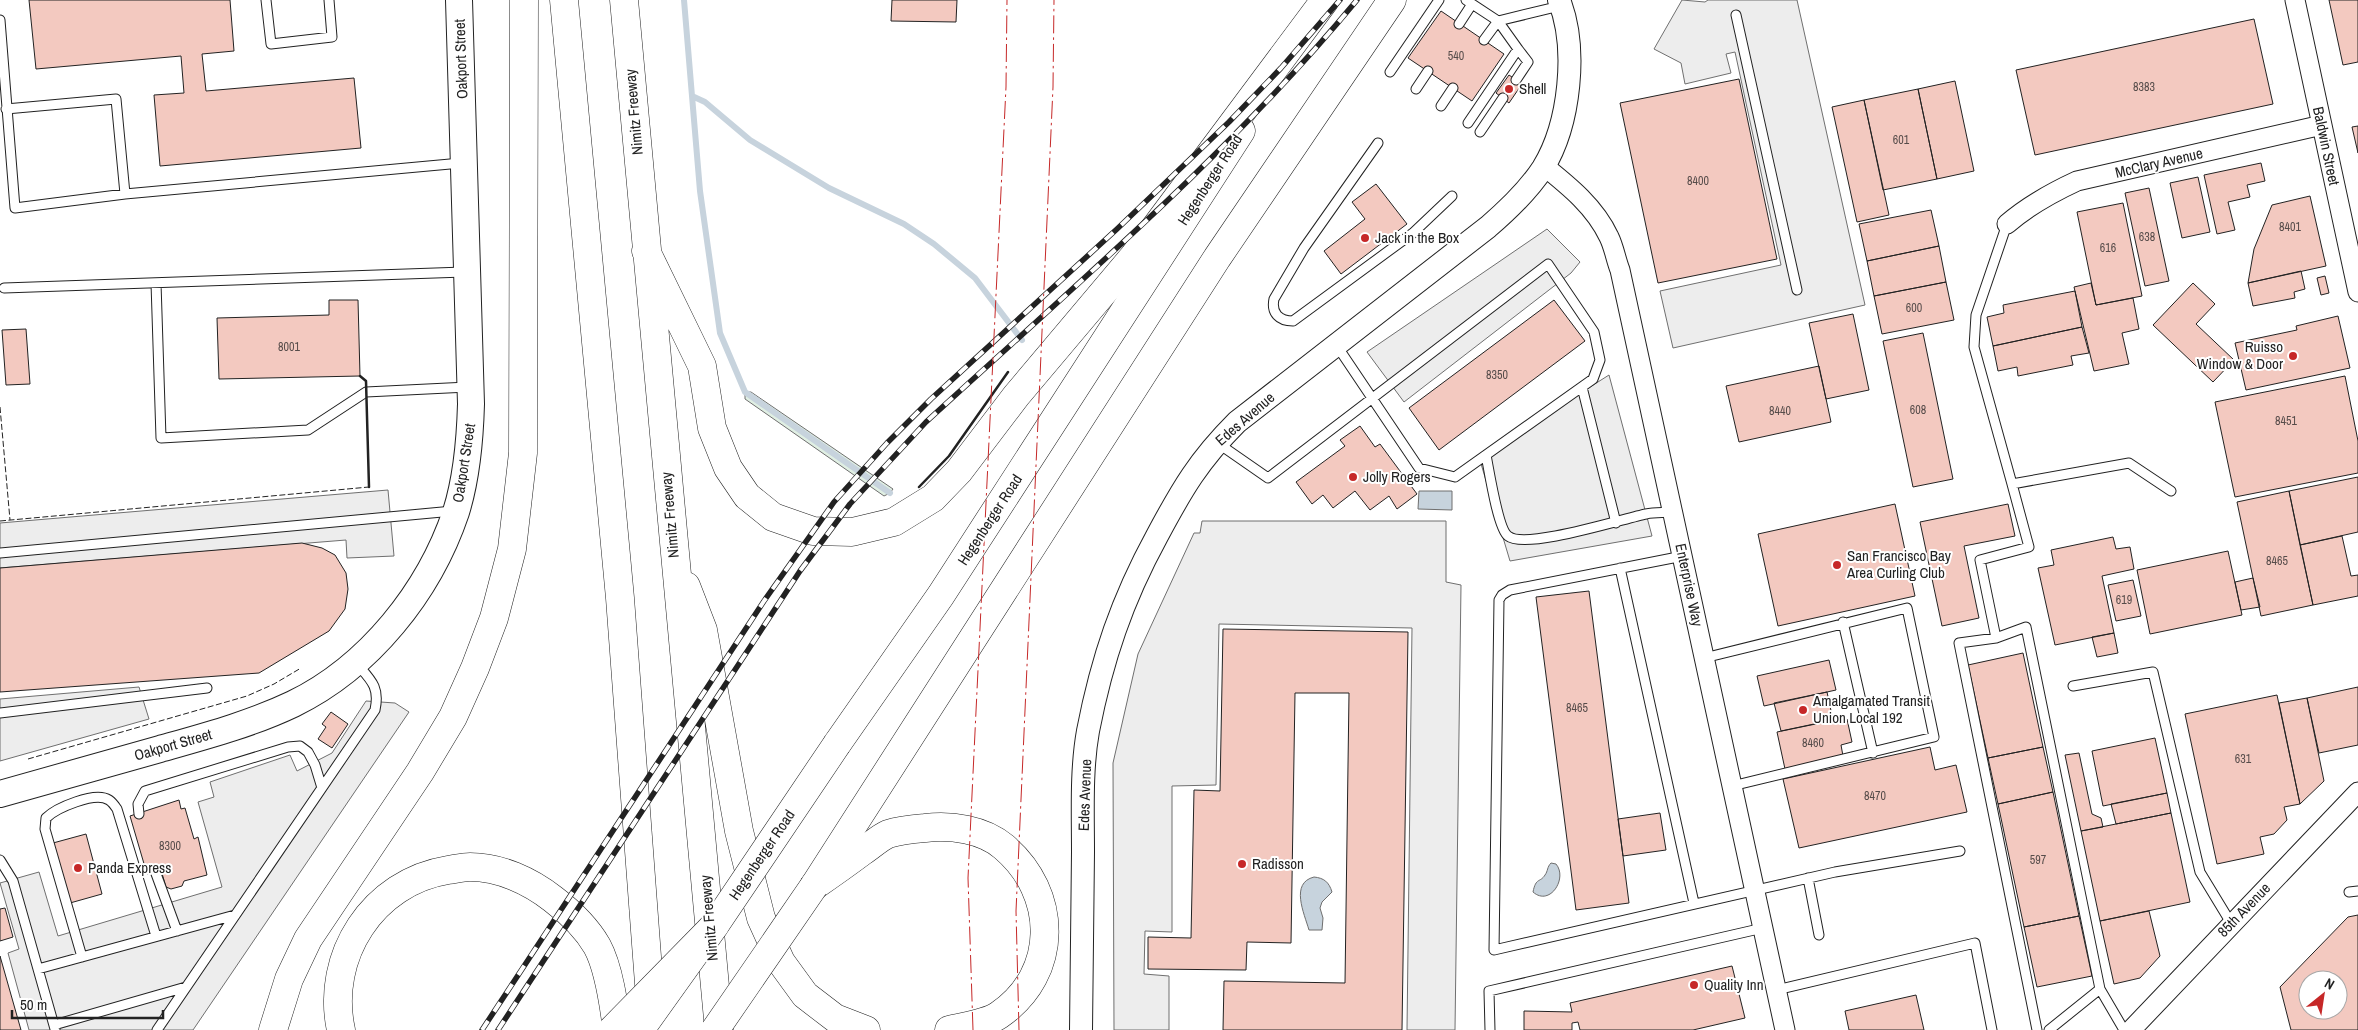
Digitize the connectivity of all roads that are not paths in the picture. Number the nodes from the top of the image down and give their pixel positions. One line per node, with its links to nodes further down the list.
1 (266, 0): 2 (lane)
2 (329, 0)
3 (459, 0): 31 (main road, Oakport Street)
4 (524, 0): 91 (main road)
5 (564, 0): 96 (main road)
6 (624, 0): 36 (main road, Nimitz Freeway)
7 (1326, 0): 36 (main road); 79 (main road, Hegenberger Road, bridge)
8 (1392, 0): 74 (main road)
9 (1439, 0): 19 (lane)
10 (2295, 0): 28 (street, Baldwin Street)
11 (1469, 2): 15 (lane); 16 (lane)
12 (1560, 3): 15 (lane); 32 (street, Edes Avenue)
13 (1736, 15): 40 (lane)
14 (0, 20): 26 (lane)
15 (1498, 21): 17 (lane); 18 (lane)
16 (1459, 24)
17 (1484, 40)
18 (1518, 49): 21 (lane); 27 (lane)
19 (1390, 72)
20 (1428, 72): 23 (lane)
21 (1516, 80)
22 (1452, 88): 25 (lane)
23 (1416, 89)
24 (1503, 98): 29 (lane)
25 (1441, 106)
26 (6, 109): 33 (lane); 33 (lane)
27 (1468, 123)
28 (2322, 126): 35 (street, McClary Avenue); 41 (street, Baldwin Street)
29 (1480, 132)
30 (1378, 144): 34 (lane)
31 (464, 163): 33 (lane); 37 (main road, Oakport Street)
32 (1544, 166): 42 (street, Edes Avenue); 51 (street, Enterprise Way)
33 (125, 194)
34 (1452, 196)
35 (2007, 224): 48 (lane)
36 (646, 251): 55 (main road, Nimitz Freeway)
37 (467, 272): 38 (lane); 43 (main road, Oakport Street)
38 (156, 283): 39 (lane); 43 (lane)
39 (4, 288)
40 (1797, 290)
41 (2358, 292)
42 (1336, 344): 45 (lane); 46 (street, Edes Avenue)
43 (471, 387): 50 (main road, Oakport Street)
44 (1582, 387): 45 (lane); 47 (lane); 52 (lane)
45 (1372, 398): 46 (lane); 47 (lane)
46 (1217, 442): 101 (street, Edes Avenue)
47 (1486, 455): 52 (lane)
48 (2012, 484): 49 (lane); 58 (lane)
49 (2171, 491)
50 (456, 511): 53 (lane); 60 (main road, Oakport Street)
51 (1673, 512): 52 (lane); 54 (street, Enterprise Way)
52 (1616, 523)
53 (0, 553)
54 (1683, 556): 56 (lane); 59 (street, Enterprise Way)
55 (674, 557): 98 (main road, Nimitz Freeway); 99 (main road)
56 (1620, 568): 76 (lane); 76 (lane)
57 (1844, 622): 59 (lane); 64 (lane); 64 (lane)
58 (1996, 638): 87 (lane); 105 (lane)
59 (1704, 658): 65 (street, Enterprise Way)
60 (355, 662): 66 (lane); 68 (main road, Oakport Street)
61 (2073, 686): 78 (lane)
62 (207, 688): 63 (lane)
63 (0, 713)
64 (1873, 753): 65 (lane)
65 (1732, 786): 75 (street, Enterprise Way)
66 (322, 788): 69 (lane); 77 (lane)
67 (2358, 792): 78 (street, 85th Avenue)
68 (0, 794)
69 (138, 814)
70 (1960, 851): 73 (lane)
71 (1, 864): 85 (lane)
72 (155, 871): 81 (lane)
73 (1808, 878): 75 (lane); 82 (lane)
74 (814, 886): 97 (main road, bridge); 100 (main road)
75 (1754, 889): 76 (lane); 80 (street, Enterprise Way)
76 (1694, 903)
77 (236, 915): 81 (lane); 86 (lane)
78 (2231, 923): 108 (street, 85th Avenue)
79 (715, 925): 93 (main road, bridge); 95 (main road, Hegenberger Road, bridge)
80 (1763, 928): 88 (street, Enterprise Way); 102 (lane)
81 (177, 931): 83 (lane)
82 (1819, 935)
83 (156, 936): 84 (lane); 84 (lane)
84 (82, 957): 85 (lane)
85 (38, 969): 89 (lane)
86 (186, 987): 89 (lane); 90 (lane)
87 (2100, 989): 106 (lane); 107 (lane)
88 (1776, 990): 103 (street, Enterprise Way); 104 (lane)
89 (55, 1027)
90 (157, 1030)
91 (273, 1030)
92 (341, 1030): 94 (main road)
93 (612, 1030)
94 (617, 1030)
95 (640, 1030)
96 (652, 1030)
97 (715, 1030)
98 (719, 1030)
99 (866, 1030)
100 (949, 1030)
101 (1081, 1030)
102 (1490, 1030)
103 (1786, 1030)
104 (1992, 1030)
105 (2037, 1030)
106 (2049, 1030)
107 (2124, 1030)
108 (2131, 1030)

